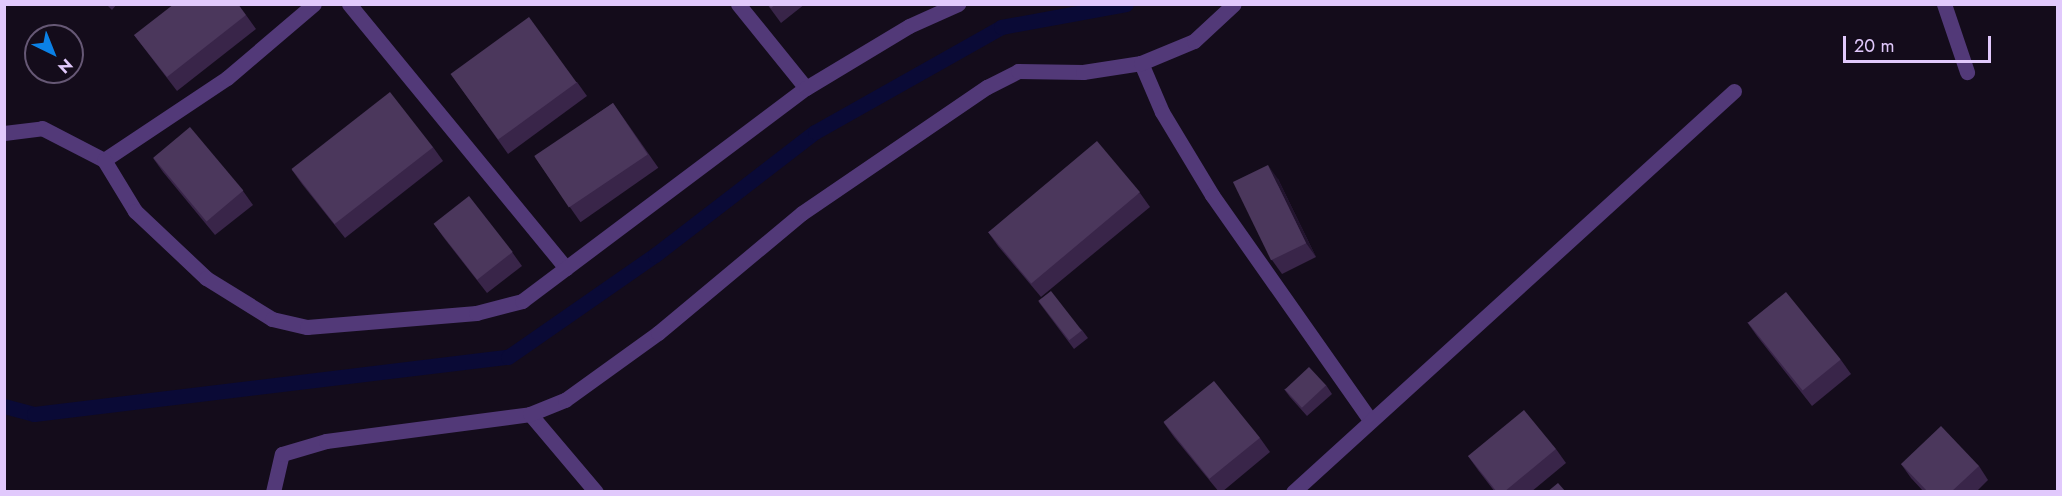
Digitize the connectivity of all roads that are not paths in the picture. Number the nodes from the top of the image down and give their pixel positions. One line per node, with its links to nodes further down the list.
1 (314, 4): 12 (street)
2 (349, 4): 13 (street)
3 (738, 4): 9 (street)
4 (958, 4): 9 (street)
5 (1234, 4): 7 (street)
6 (1944, 4): 8 (street)
7 (1142, 63): 14 (street); 15 (street)
8 (1967, 72)
9 (806, 88): 13 (street)
10 (1734, 91): 15 (street)
11 (4, 133): 12 (street)
12 (104, 160): 13 (street)
13 (566, 268)
14 (530, 414): 16 (street); 17 (street)
15 (1369, 418): 18 (street)
16 (273, 492)
17 (596, 492)
18 (1293, 492)

